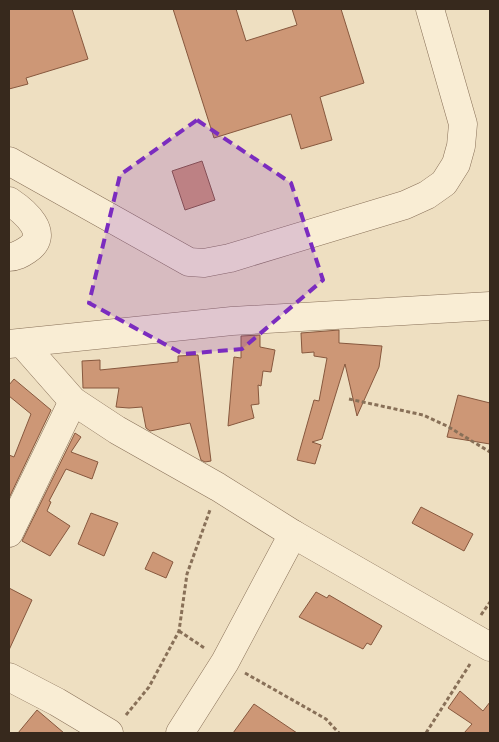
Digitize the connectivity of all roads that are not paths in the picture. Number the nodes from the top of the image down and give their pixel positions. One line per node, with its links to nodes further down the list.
1 (430, 9): 2 (street)
2 (9, 161)
3 (9, 201): 4 (street)
4 (9, 257)
5 (490, 306): 6 (street)
6 (15, 344): 7 (street)
7 (73, 401): 8 (street); 9 (street)
8 (9, 533)
9 (293, 534): 10 (street); 13 (street)
10 (487, 645)
11 (9, 678): 12 (street)
12 (115, 727)
13 (180, 733)

